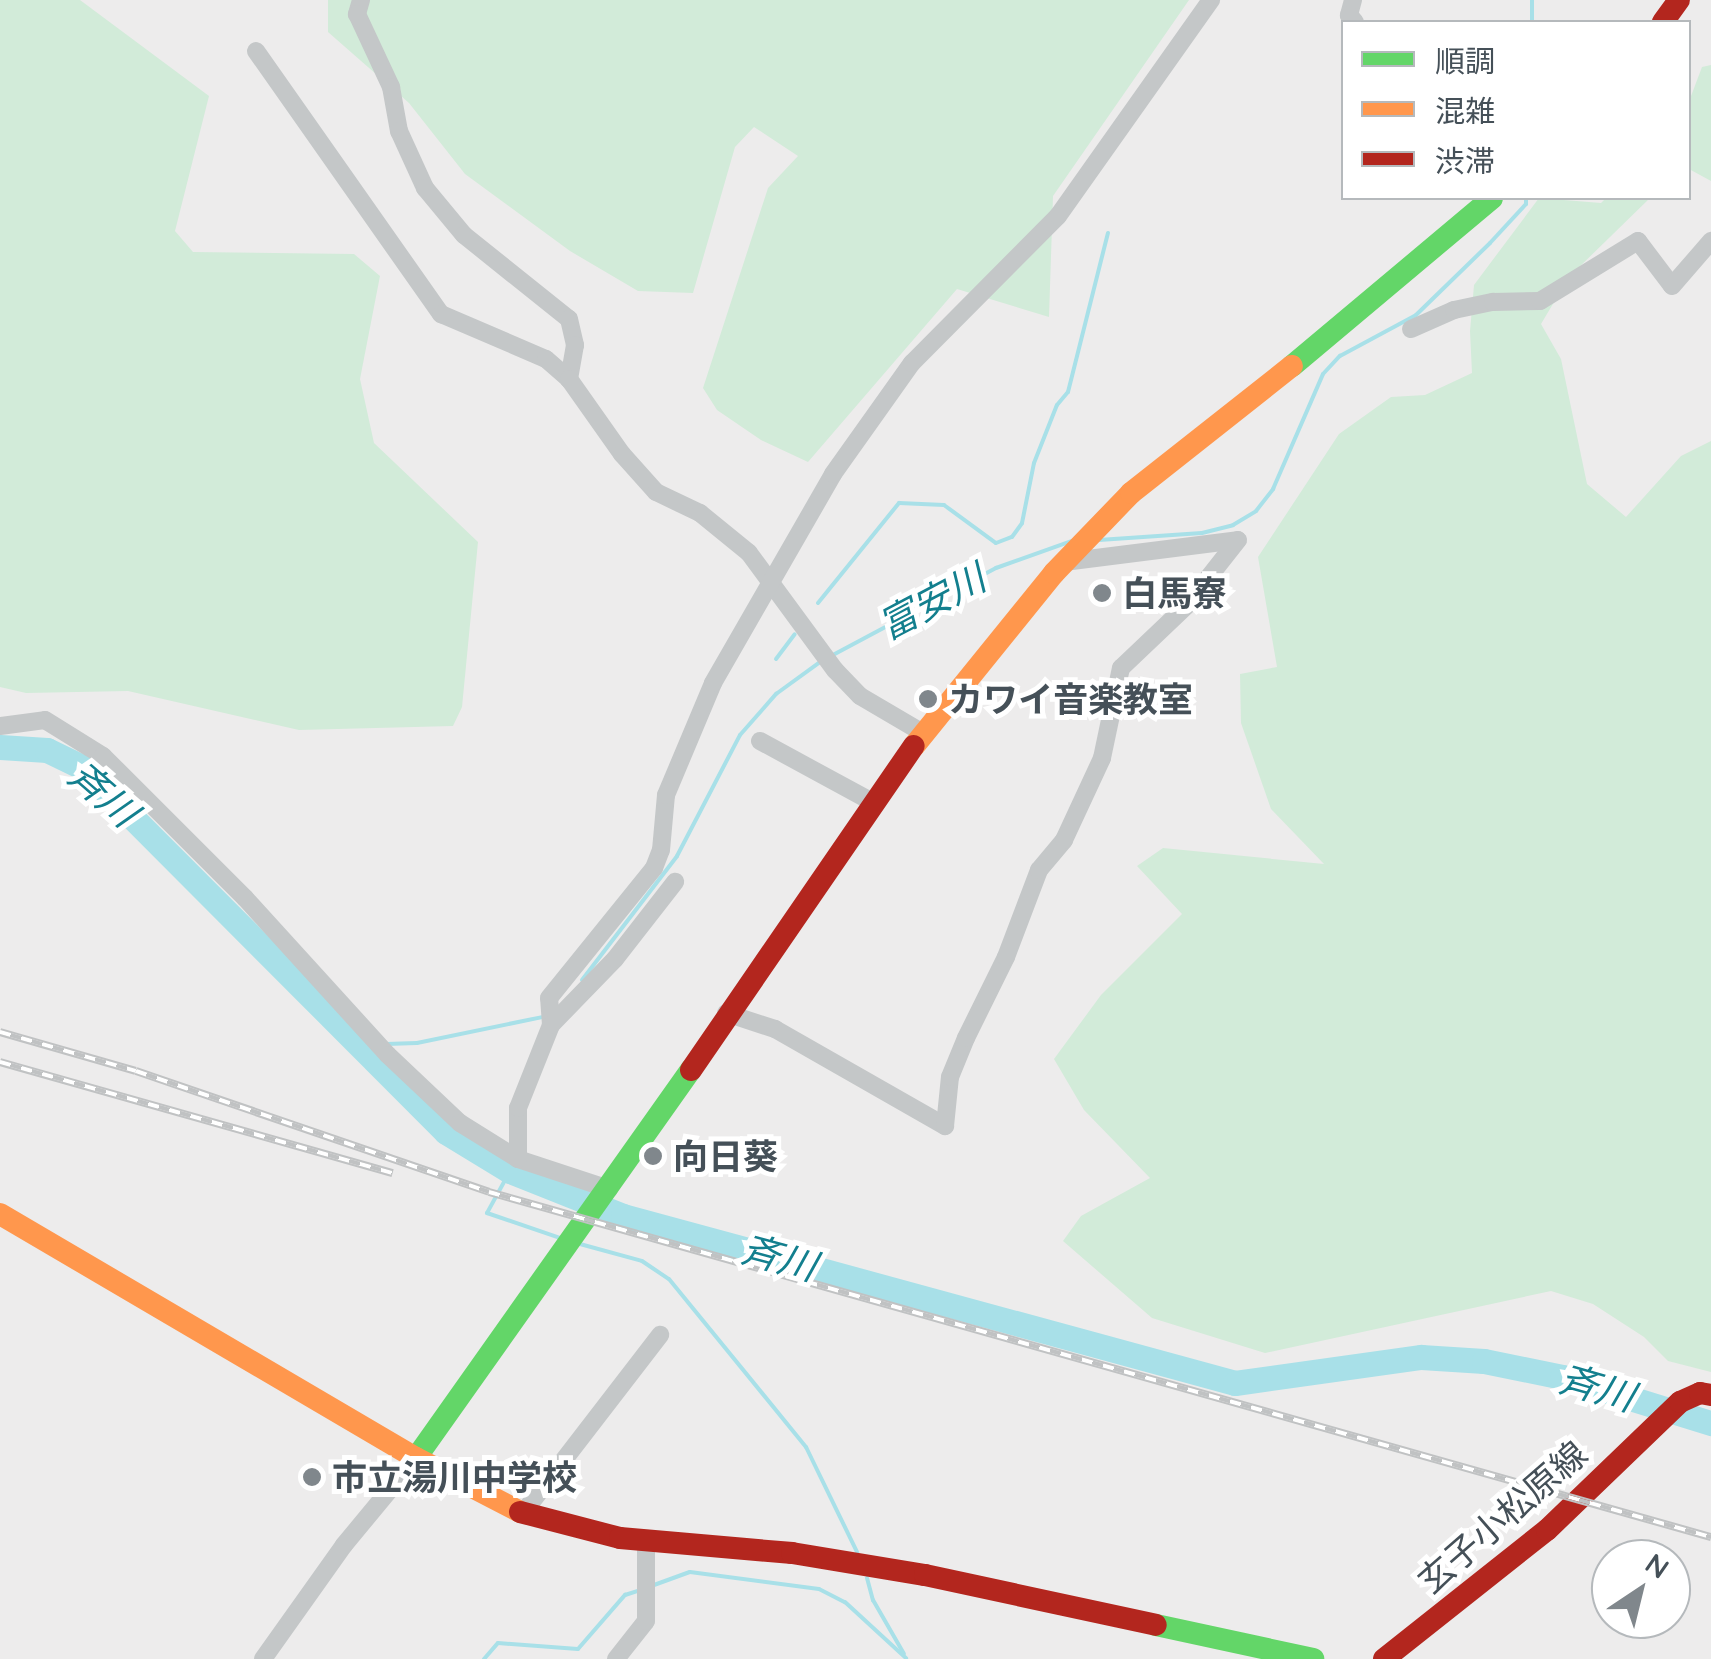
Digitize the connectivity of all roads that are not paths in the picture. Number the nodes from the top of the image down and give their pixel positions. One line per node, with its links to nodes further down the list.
1 (361, 0): 7 (street)
2 (1211, 0): 9 (street)
3 (256, 51): 7 (street)
4 (1477, 202): 8 (street)
5 (1711, 240): 6 (street)
6 (1410, 329)
7 (569, 380): 9 (street)
8 (1061, 565): 11 (street); 15 (street)
9 (772, 580): 11 (street); 16 (street)
10 (0, 726): 17 (street)
11 (922, 734): 13 (street)
12 (760, 741): 13 (street)
13 (874, 803): 15 (street)
14 (675, 882): 16 (street)
15 (726, 1013): 18 (street)
16 (551, 1025): 17 (street)
17 (518, 1159): 18 (street)
18 (609, 1189): 22 (street)
19 (0, 1214): 22 (street)
20 (660, 1335): 23 (street)
21 (1711, 1396): 28 (street, 玄子小松原線)
22 (416, 1458): 23 (street); 25 (street)
23 (523, 1513): 24 (street)
24 (646, 1540): 26 (street); 27 (street)
25 (263, 1659)
26 (616, 1659)
27 (1313, 1659)
28 (1384, 1659)

